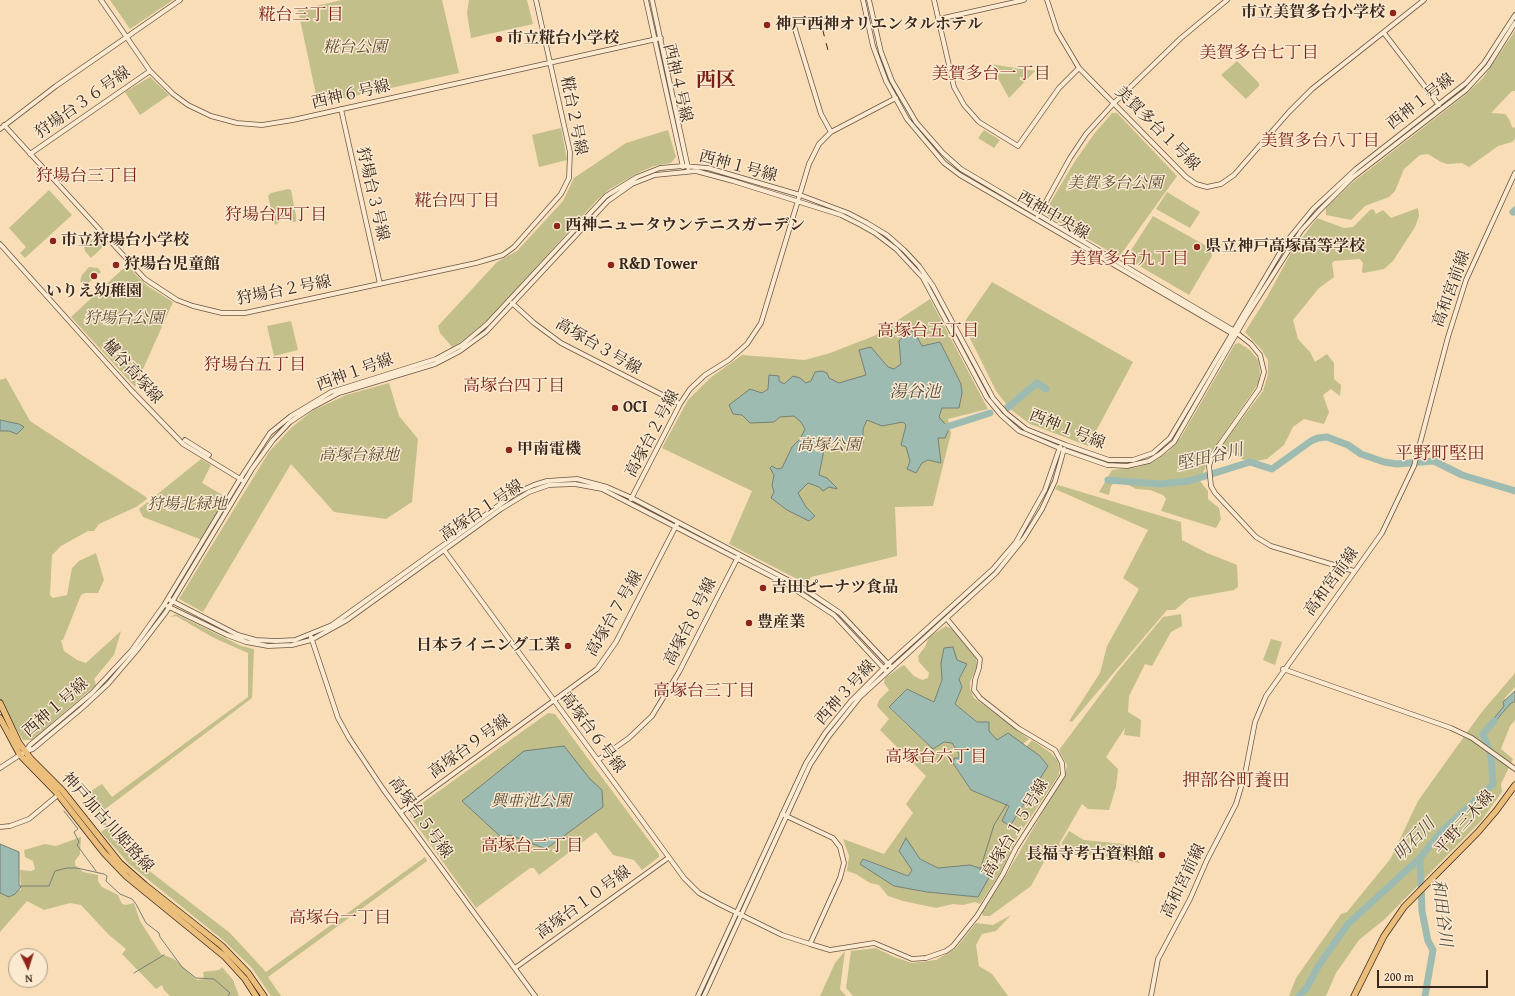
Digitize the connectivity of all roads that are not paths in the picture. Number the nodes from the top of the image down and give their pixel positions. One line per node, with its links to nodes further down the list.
1 (102, 0): 18 (street, 西神６号線)
2 (180, 0): 18 (street)
3 (536, 0): 21 (street, 糀台２号線)
4 (646, 0): 20 (street, 西神４号線)
5 (652, 0): 19 (street, 西神４号線)
6 (863, 0): 25 (street, 西神中央線)
7 (869, 0): 24 (street, 西神中央線)
8 (934, 0): 14 (street)
9 (1024, 0): 14 (street)
10 (1047, 0): 22 (street, 美賀多台１号線)
11 (1227, 0): 26 (street)
12 (1424, 0): 17 (street, 美賀多台１号線)
13 (1515, 15): 27 (street, 西神１号線)
14 (939, 19): 22 (street)
15 (1515, 23): 29 (street, 西神１号線)
16 (794, 26): 32 (street)
17 (1384, 33): 26 (street, 美賀多台１号線); 27 (street)
18 (127, 37): 23 (street, 西神６号線); 30 (street)
19 (661, 38): 20 (street, 西神６号線); 34 (street, 西神４号線)
20 (655, 39): 21 (street, 西神６号線); 34 (street, 西神４号線)
21 (550, 62): 28 (street, 西神６号線); 42 (street, 糀台２号線)
22 (1079, 68): 26 (street, 美賀多台１号線)
23 (150, 71): 28 (street, 西神６号線); 33 (street, 狩場台３６号線)
24 (900, 96): 25 (street); 39 (street, 西神中央線)
25 (895, 99): 32 (street); 40 (street, 西神中央線)
26 (1114, 103): 39 (street)
27 (1438, 104): 29 (street); 44 (street, 西神１号線)
28 (341, 109): 42 (street, 狩場台３号線)
29 (1441, 109): 45 (street, 西神１号線)
30 (4, 125): 31 (street); 33 (street, 狩場台２号線)
31 (0, 129)
32 (833, 131): 37 (street, 高塚台２号線)
33 (30, 154): 42 (street, 狩場台２号線)
34 (686, 166): 35 (street, 西神４号線); 37 (street, 西神１号線); 43 (street, 西神１号線)
35 (686, 172): 38 (street, 西神１号線); 43 (street, 西神１号線)
36 (1515, 173): 63 (street, 高和宮前線)
37 (800, 195): 38 (street, 高塚台２号線); 48 (street, 西神１号線)
38 (798, 201): 46 (street, 高塚台２号線); 50 (street, 西神１号線)
39 (1038, 215): 40 (street); 44 (street, 西神中央線)
40 (1036, 220): 44 (street, 西神中央線)
41 (0, 244): 53 (street, 櫨谷高塚線)
42 (380, 284)
43 (511, 302): 46 (street, 高塚台３号線); 53 (street, 西神１号線); 54 (street, 西神１号線)
44 (1232, 332): 45 (street); 49 (street, 西神１号線)
45 (1237, 334): 51 (street, 西神１号線); 63 (street)
46 (680, 404): 55 (street, 高塚台２号線)
47 (186, 440): 52 (street)
48 (1061, 443): 49 (street, 西神１号線); 50 (street, 西神３号線)
49 (1066, 445): 51 (street, 西神３号線)
50 (1059, 448): 51 (street, 西神１号線); 69 (street, 西神３号線)
51 (1064, 450): 66 (street, 西神３号線)
52 (209, 455)
53 (240, 479): 54 (street, 櫨谷高塚線); 64 (street, 西神１号線)
54 (245, 482): 64 (street, 西神１号線)
55 (632, 498): 56 (street, 高塚台２号線); 57 (street, 高塚台１号線); 59 (street, 高塚台１号線)
56 (629, 503): 58 (street, 高塚台１号線); 60 (street, 高塚台１号線)
57 (678, 522): 58 (street, 高塚台７号線); 61 (street, 高塚台１号線)
58 (675, 527): 62 (street, 高塚台１号線); 73 (street, 高塚台７号線)
59 (441, 546): 60 (street, 高塚台６号線); 67 (street, 高塚台１号線)
60 (444, 551): 68 (street, 高塚台１号線); 73 (street, 高塚台６号線)
61 (739, 554): 62 (street, 高塚台８号線); 69 (street, 高塚台１号線)
62 (737, 559): 72 (street, 高塚台１号線); 78 (street, 高塚台８号線)
63 (1354, 571): 71 (street, 高和宮前線)
64 (170, 600): 65 (street, 西神１号線); 67 (street, 高塚台１号線)
65 (167, 606): 68 (street, 高塚台１号線); 76 (street, 西神１号線)
66 (947, 619): 70 (street, 西神３号線); 90 (street, 高塚台１５号線)
67 (310, 635): 68 (street, 高塚台５号線)
68 (311, 640): 83 (street, 高塚台５号線)
69 (888, 664): 70 (street, 高塚台１号線); 72 (street, 西神３号線)
70 (892, 668): 72 (street, 西神３号線)
71 (1283, 669): 80 (street); 97 (street, 高和宮前線)
72 (885, 670): 84 (street, 西神３号線); 85 (street, 西神３号線)
73 (554, 701): 78 (street, 高塚台６号線); 83 (street, 高塚台９号線)
74 (0, 703): 76 (main road, 神戸加古川姫路線)
75 (0, 718): 77 (main road, 神戸加古川姫路線)
76 (26, 751): 77 (street, 西神１号線); 93 (main road, 神戸加古川姫路線)
77 (20, 755): 79 (street, 西神１号線); 82 (main road, 神戸加古川姫路線)
78 (598, 760): 87 (street, 高塚台６号線)
79 (0, 768)
80 (1515, 770)
81 (1515, 785): 98 (main road, 平野三木線)
82 (58, 795): 86 (street); 92 (main road, 神戸加古川姫路線)
83 (401, 812): 91 (street, 高塚台５号線)
84 (782, 814): 85 (street); 88 (street, 西神３号線)
85 (787, 815): 89 (street, 西神３号線); 90 (street)
86 (0, 827)
87 (668, 858): 88 (street, 高塚台６号線); 91 (street, 高塚台１０号線)
88 (736, 912): 89 (street, 高塚台６号線); 95 (street, 西神３号線)
89 (741, 915): 90 (street, 高塚台６号線); 96 (street, 西神３号線)
90 (810, 944)
91 (514, 968): 94 (street, 高塚台５号線)
92 (256, 996)
93 (264, 996)
94 (535, 996)
95 (698, 996)
96 (704, 996)
97 (1151, 996)
98 (1354, 996)

